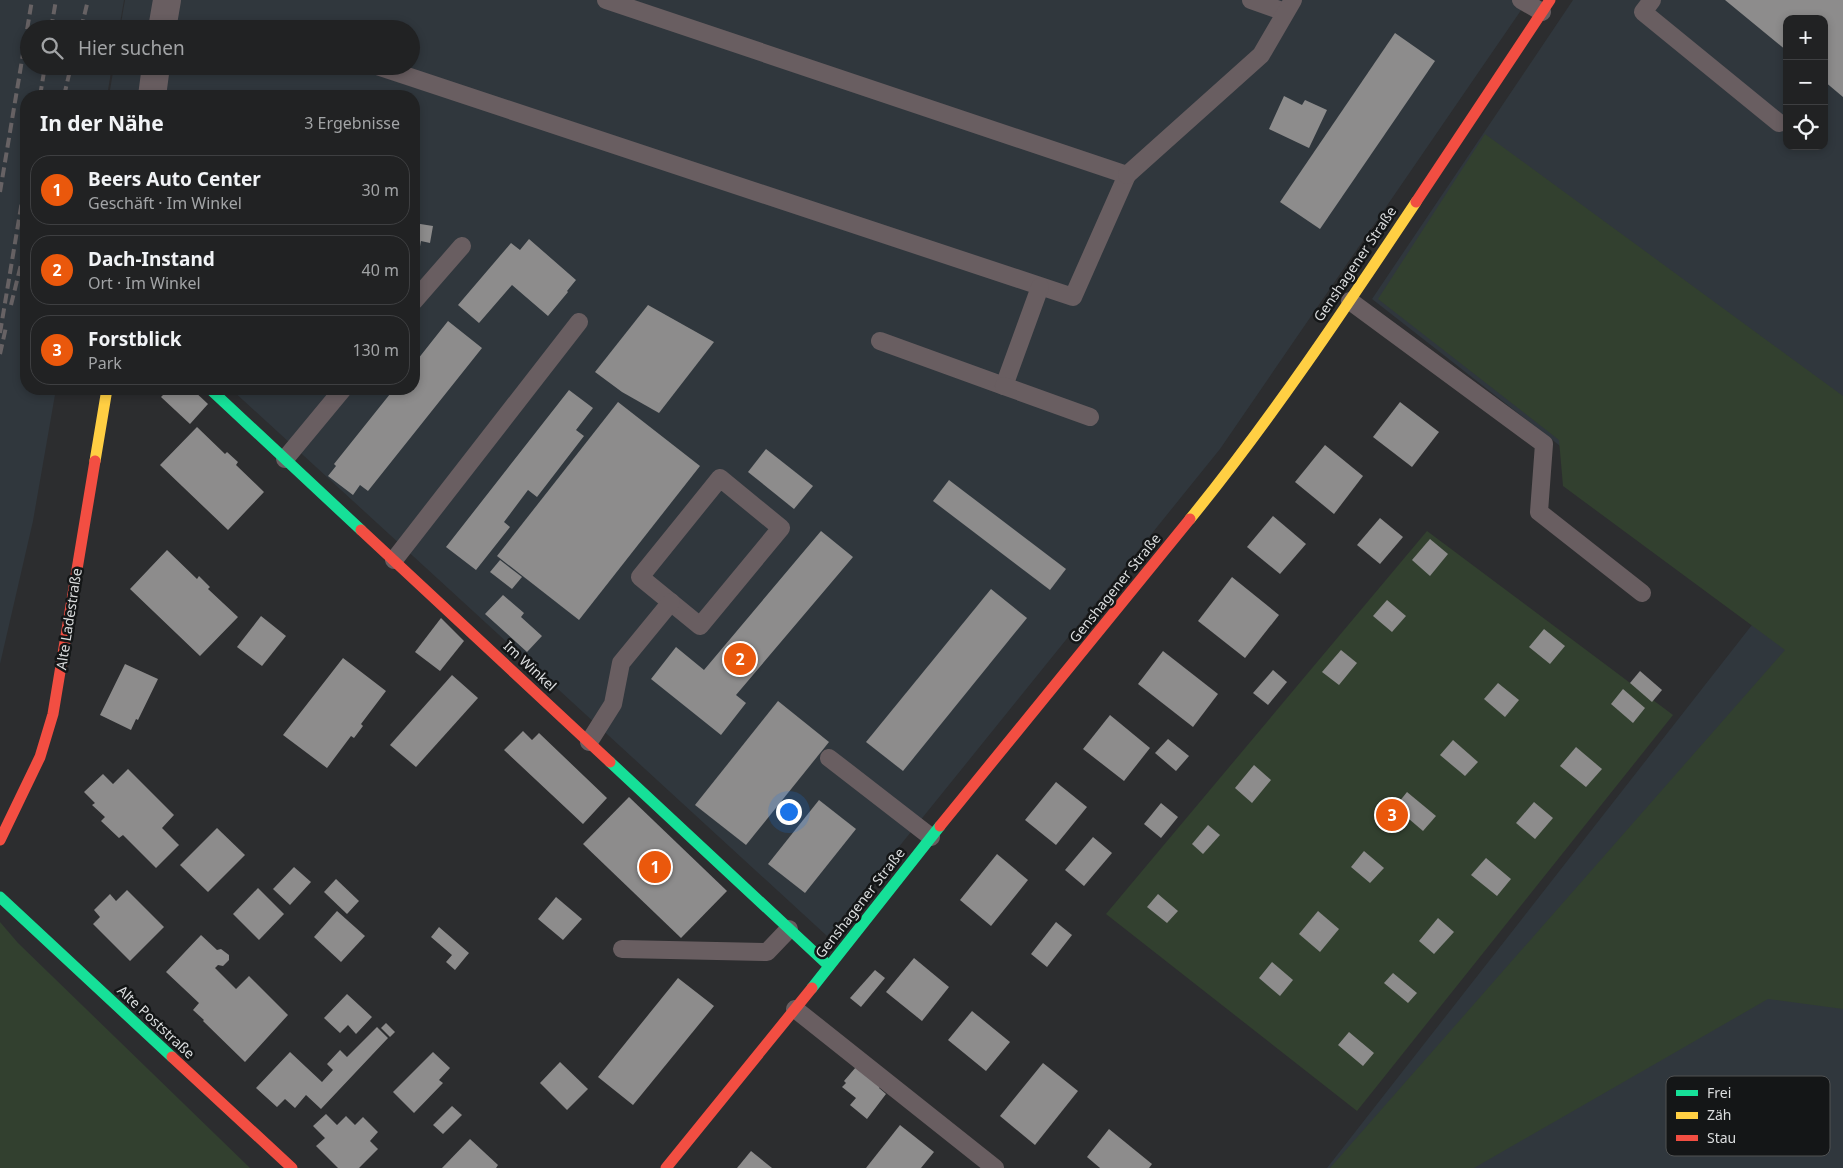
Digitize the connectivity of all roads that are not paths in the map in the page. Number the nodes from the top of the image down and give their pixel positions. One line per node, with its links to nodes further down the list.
1 (167, 0): 8 (street)
2 (606, 0): 13 (lane)
3 (1251, 0): 6 (lane)
4 (1521, 0): 7 (lane)
5 (1652, 0): 12 (lane)
6 (1289, 6): 13 (lane)
7 (1546, 6): 17 (street, Genshagener Straße)
8 (164, 20)
9 (155, 75): 11 (street)
10 (404, 75): 15 (lane)
11 (153, 90)
12 (1779, 123)
13 (1127, 175): 15 (lane)
14 (462, 246): 16 (lane)
15 (1040, 286): 20 (lane)
16 (420, 292)
17 (1350, 301): 27 (lane); 31 (street, Genshagener Straße)
18 (578, 322): 26 (lane)
19 (880, 341): 20 (lane)
20 (1004, 386): 24 (lane)
21 (106, 395): 32 (street, Alte Ladestraße)
22 (216, 395): 25 (street, Im Winkel)
23 (338, 395): 25 (lane)
24 (1090, 417)
25 (285, 459): 26 (street, Im Winkel)
26 (394, 560): 29 (street, Im Winkel)
27 (1642, 593)
28 (671, 602): 28 (lane); 29 (lane)
29 (589, 742): 34 (street, Im Winkel)
30 (829, 758): 31 (lane)
31 (931, 837): 36 (street, Genshagener Straße)
32 (0, 840)
33 (0, 897): 38 (street, Alte Poststraße)
34 (789, 930): 35 (lane); 36 (street, Im Winkel)
35 (622, 948)
36 (829, 966): 37 (street, Genshagener Straße)
37 (795, 1009): 39 (street, Genshagener Straße); 40 (lane)
38 (292, 1168)
39 (666, 1168)
40 (995, 1168)

